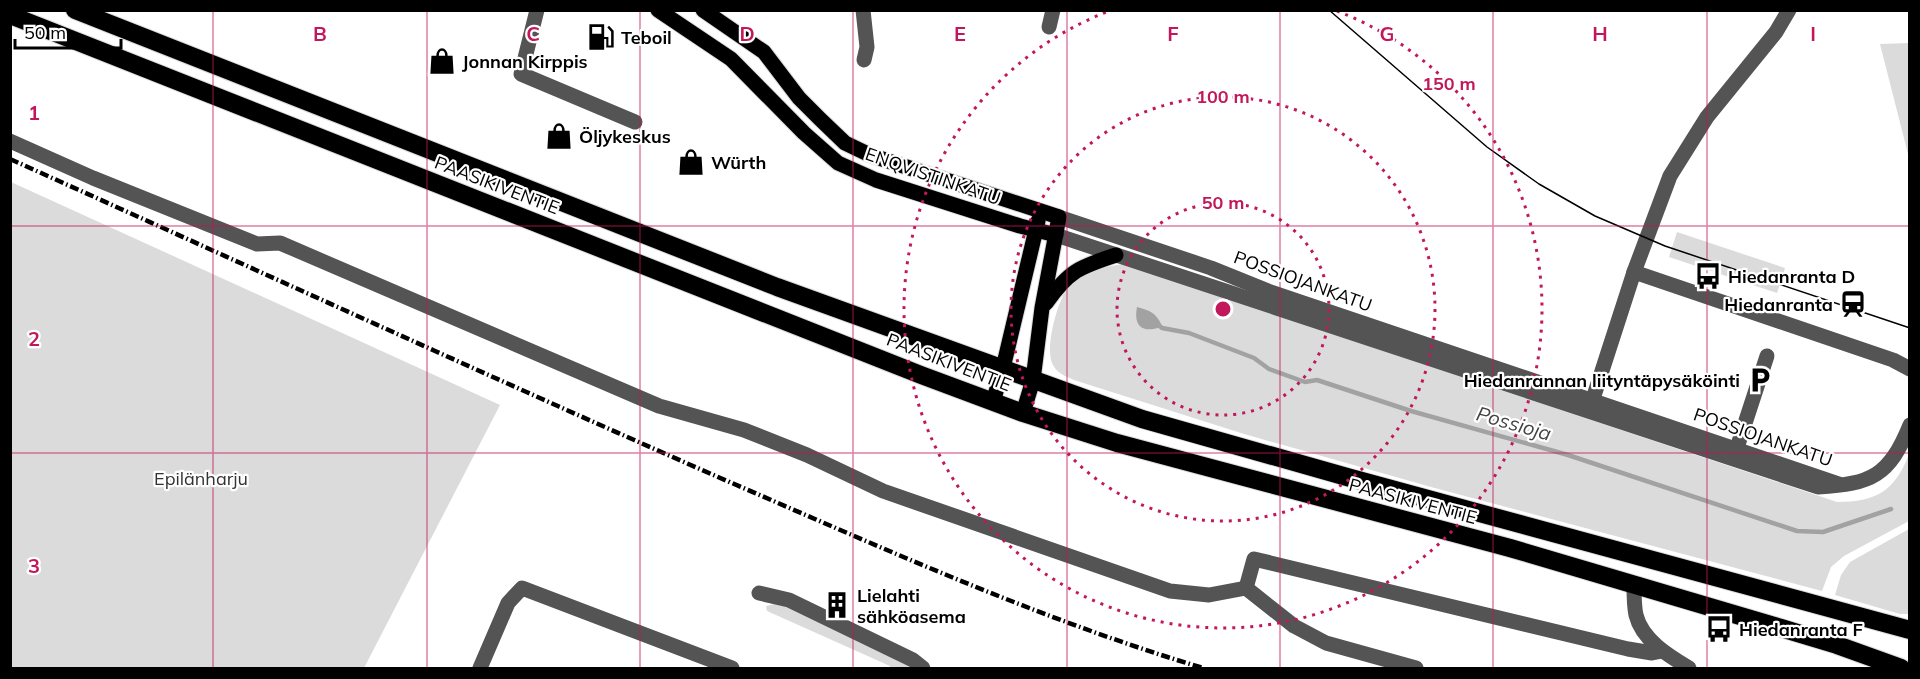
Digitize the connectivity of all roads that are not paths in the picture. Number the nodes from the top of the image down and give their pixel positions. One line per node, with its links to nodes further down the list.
1 (75, 10): 21 (highway, PAASIKIVENTIE)
2 (537, 10): 11 (street)
3 (658, 10): 15 (main road, ENQVISTINKATU)
4 (704, 10): 13 (main road, ENQVISTINKATU)
5 (863, 10): 10 (street)
6 (1053, 10): 9 (street)
7 (1789, 10): 18 (street)
8 (10, 15): 24 (highway, PAASIKIVENTIE)
9 (1049, 27)
10 (864, 60)
11 (634, 122)
12 (10, 141): 30 (street)
13 (1040, 212): 14 (main road, ENQVISTINKATU); 15 (main road)
14 (1059, 217): 16 (main road); 25 (street, POSSIOJANKATU)
15 (1036, 230): 16 (main road, ENQVISTINKATU); 21 (main road)
16 (1056, 235): 17 (street, POSSIOJANKATU); 19 (main road)
17 (1116, 255): 19 (main road); 25 (street, POSSIOJANKATU)
18 (1634, 273): 22 (street); 25 (street)
19 (1042, 308): 23 (main road)
20 (1767, 356): 28 (street)
21 (1003, 368): 23 (highway, PAASIKIVENTIE); 24 (main road)
22 (1910, 369)
23 (1033, 380): 26 (main road); 32 (highway, PAASIKIVENTIE)
24 (993, 402): 26 (highway, PAASIKIVENTIE)
25 (1591, 406): 28 (street, POSSIOJANKATU)
26 (1023, 413): 29 (highway, PAASIKIVENTIE)
27 (1909, 426): 28 (street, POSSIOJANKATU)
28 (1735, 454)
29 (1634, 585): 33 (street); 40 (highway, PAASIKIVENTIE)
30 (1246, 588): 33 (street); 38 (street)
31 (759, 592): 37 (street)
32 (1910, 630)
33 (1662, 651): 39 (street)
34 (706, 663): 35 (street); 36 (street)
35 (480, 669)
36 (732, 669)
37 (923, 669)
38 (1416, 669)
39 (1689, 669)
40 (1901, 669)

